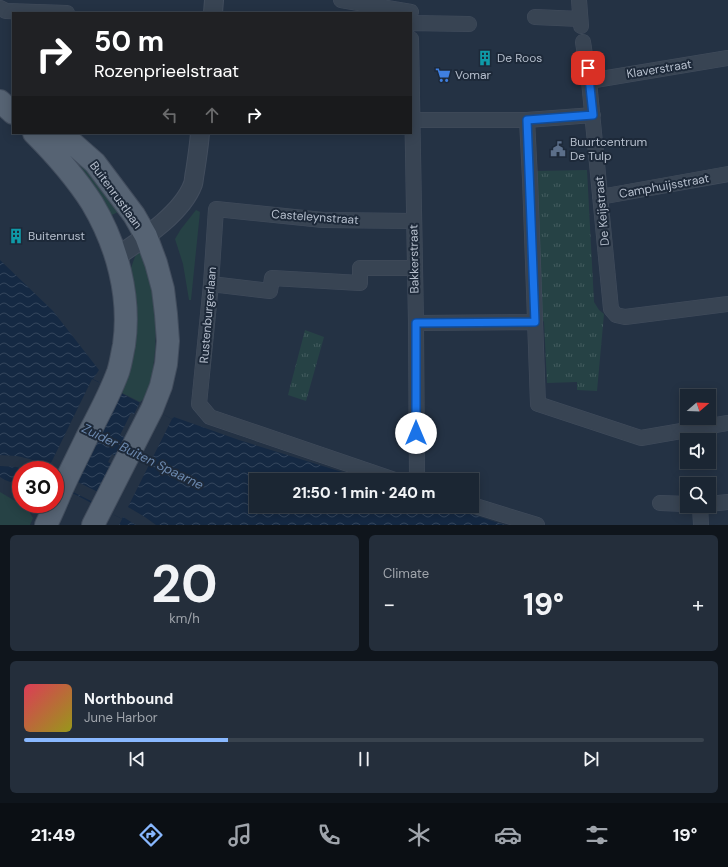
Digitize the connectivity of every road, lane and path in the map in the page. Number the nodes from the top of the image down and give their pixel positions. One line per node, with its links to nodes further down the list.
1 (214, 0): 6 (street)
2 (341, 0): 7 (street)
3 (579, 0): 9 (street)
4 (0, 8): 5 (street)
5 (36, 12)
6 (213, 12)
7 (411, 12)
8 (412, 12): 10 (street)
9 (535, 17)
10 (469, 24)
11 (584, 42): 13 (street, De Keijstraat)
12 (728, 58): 13 (street, Klaverstraat)
13 (590, 81): 18 (street, De Keijstraat)
14 (0, 96): 16 (main road)
15 (0, 101): 17 (main road)
16 (12, 102)
17 (12, 112)
18 (593, 115): 20 (street); 25 (street, De Keijstraat)
19 (412, 120): 20 (street); 27 (street, Bakkerstraat)
20 (527, 120): 33 (street)
21 (35, 134): 29 (main road, Buitenrustlaan)
22 (62, 134): 28 (main road, Buitenrustlaan)
23 (200, 134): 28 (street)
24 (728, 174): 25 (street, Camphuijsstraat)
25 (600, 197): 32 (street, De Keijstraat)
26 (216, 209): 27 (street, Casteleynstraat); 31 (street, Rustenburgerlaan)
27 (414, 221): 30 (street, Bakkerstraat)
28 (146, 236): 29 (street); 44 (main road, Buitenrustlaan)
29 (116, 257): 45 (main road, Buitenrustlaan)
30 (414, 268): 31 (street); 34 (street, Bakkerstraat)
31 (211, 284): 36 (street, Rustenburgerlaan)
32 (728, 304)
33 (535, 322): 34 (street); 35 (street)
34 (416, 323): 37 (street, Bakkerstraat)
35 (728, 423)
36 (374, 473)
37 (417, 473)
38 (728, 502): 40 (street)
39 (660, 503): 41 (street)
40 (716, 503)
41 (680, 504)
42 (479, 507): 46 (street)
43 (700, 513): 47 (street)
44 (97, 517)
45 (46, 525)
46 (537, 525)
47 (701, 525)

